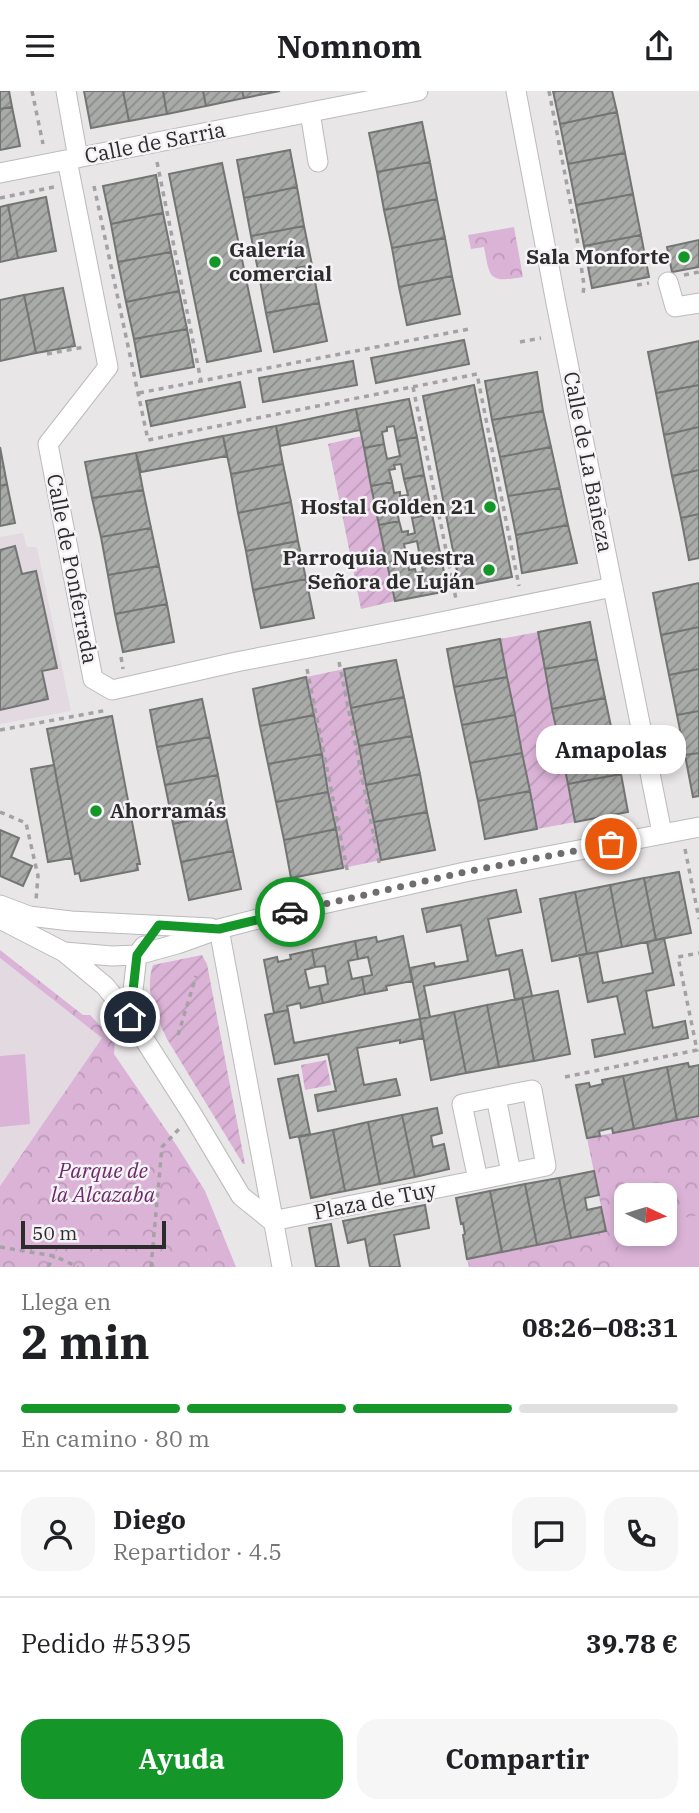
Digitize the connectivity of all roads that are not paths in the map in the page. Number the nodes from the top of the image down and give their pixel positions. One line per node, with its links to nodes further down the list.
1 (66, 91): 5 (street, Calle de Ponferrada)
2 (418, 91): 4 (street, Calle de Sarria)
3 (516, 91): 10 (street, Calle de La Bañeza)
4 (310, 113): 5 (street, Calle de Sarria); 6 (street)
5 (73, 159): 7 (street, Calle de Sarria); 10 (street, Calle de Ponferrada)
6 (318, 162)
7 (0, 173)
8 (659, 282): 9 (street)
9 (699, 303)
10 (613, 587): 11 (street, Calle de La Bañeza)
11 (681, 830): 15 (street)
12 (0, 905): 14 (street)
13 (0, 919): 16 (street)
14 (159, 925): 15 (street); 17 (street)
15 (219, 929): 17 (street); 21 (street)
16 (64, 952): 17 (street); 18 (street)
17 (137, 955): 18 (street)
18 (130, 1017): 23 (street)
19 (496, 1097): 20 (street); 20 (street, Plaza de Tuy); 22 (street, Plaza de Tuy)
20 (511, 1173): 22 (street, Plaza de Tuy)
21 (265, 1179): 23 (street); 24 (street)
22 (478, 1180): 24 (street, Plaza de Tuy)
23 (241, 1196): 24 (street)
24 (272, 1221): 25 (street)
25 (282, 1267)

